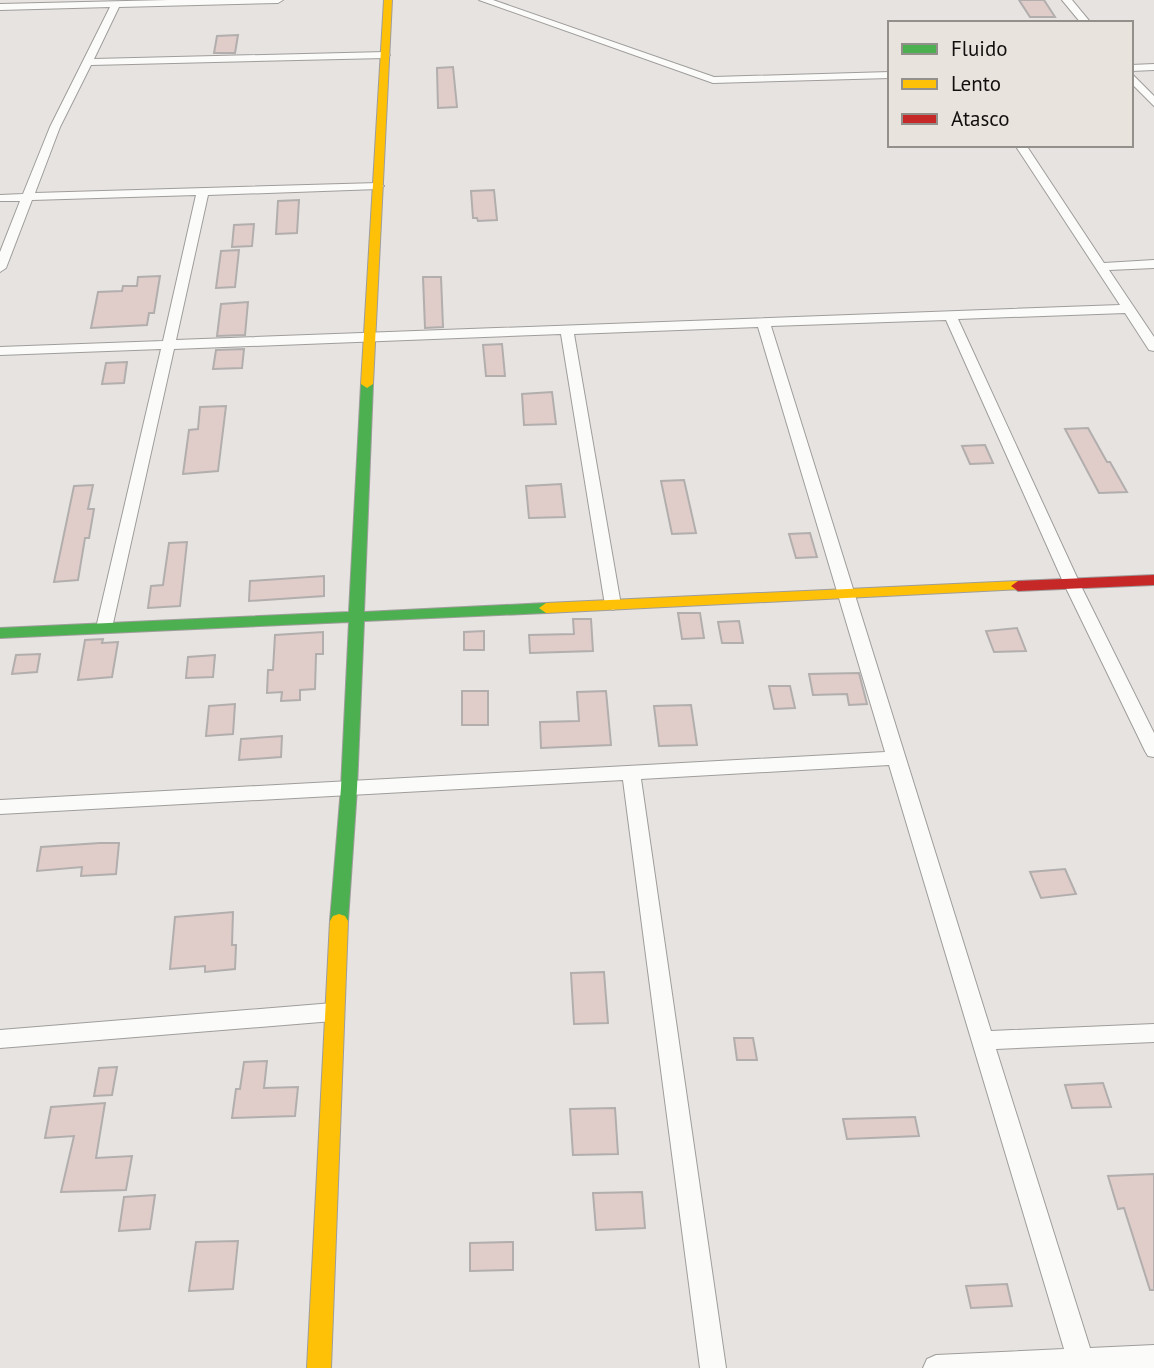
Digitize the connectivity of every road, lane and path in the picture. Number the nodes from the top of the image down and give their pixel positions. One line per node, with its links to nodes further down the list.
1 (278, 0): 5 (street)
2 (388, 0): 8 (street)
3 (484, 0): 12 (street)
4 (1067, 0): 7 (street)
5 (116, 4): 6 (street); 9 (street)
6 (0, 6)
7 (1084, 21)
8 (385, 55): 9 (street); 16 (street)
9 (90, 62): 19 (street)
10 (1154, 67): 11 (street)
11 (1133, 68)
12 (888, 75)
13 (1133, 78): 14 (street)
14 (1154, 103)
15 (1021, 147): 21 (street)
16 (378, 186): 17 (street); 27 (street)
17 (203, 192): 19 (street); 28 (street)
18 (0, 198): 19 (street)
19 (29, 198): 22 (street)
20 (1154, 264): 21 (street)
21 (1100, 267): 23 (street)
22 (0, 268)
23 (1128, 309): 24 (street); 29 (street)
24 (950, 315): 25 (street); 32 (street)
25 (763, 322): 26 (street); 33 (street)
26 (568, 330): 27 (street); 34 (street)
27 (370, 337): 28 (street); 35 (street)
28 (169, 345): 30 (street); 36 (street)
29 (1154, 347)
30 (0, 351)
31 (1154, 580): 32 (street)
32 (1072, 584): 33 (street); 38 (street)
33 (846, 594): 34 (street); 39 (street)
34 (613, 605): 35 (street)
35 (355, 616): 36 (street); 41 (street)
36 (104, 628): 37 (street)
37 (0, 633)
38 (1154, 751)
39 (896, 758): 40 (street); 46 (street)
40 (631, 773): 41 (street); 50 (street)
41 (349, 788): 42 (street); 43 (street)
42 (0, 807)
43 (333, 1012): 45 (street); 49 (street)
44 (1154, 1032): 46 (street)
45 (0, 1039)
46 (982, 1040): 48 (street)
47 (1154, 1358): 48 (street)
48 (1081, 1362): 51 (street)
49 (319, 1368)
50 (713, 1368)
51 (936, 1368)

